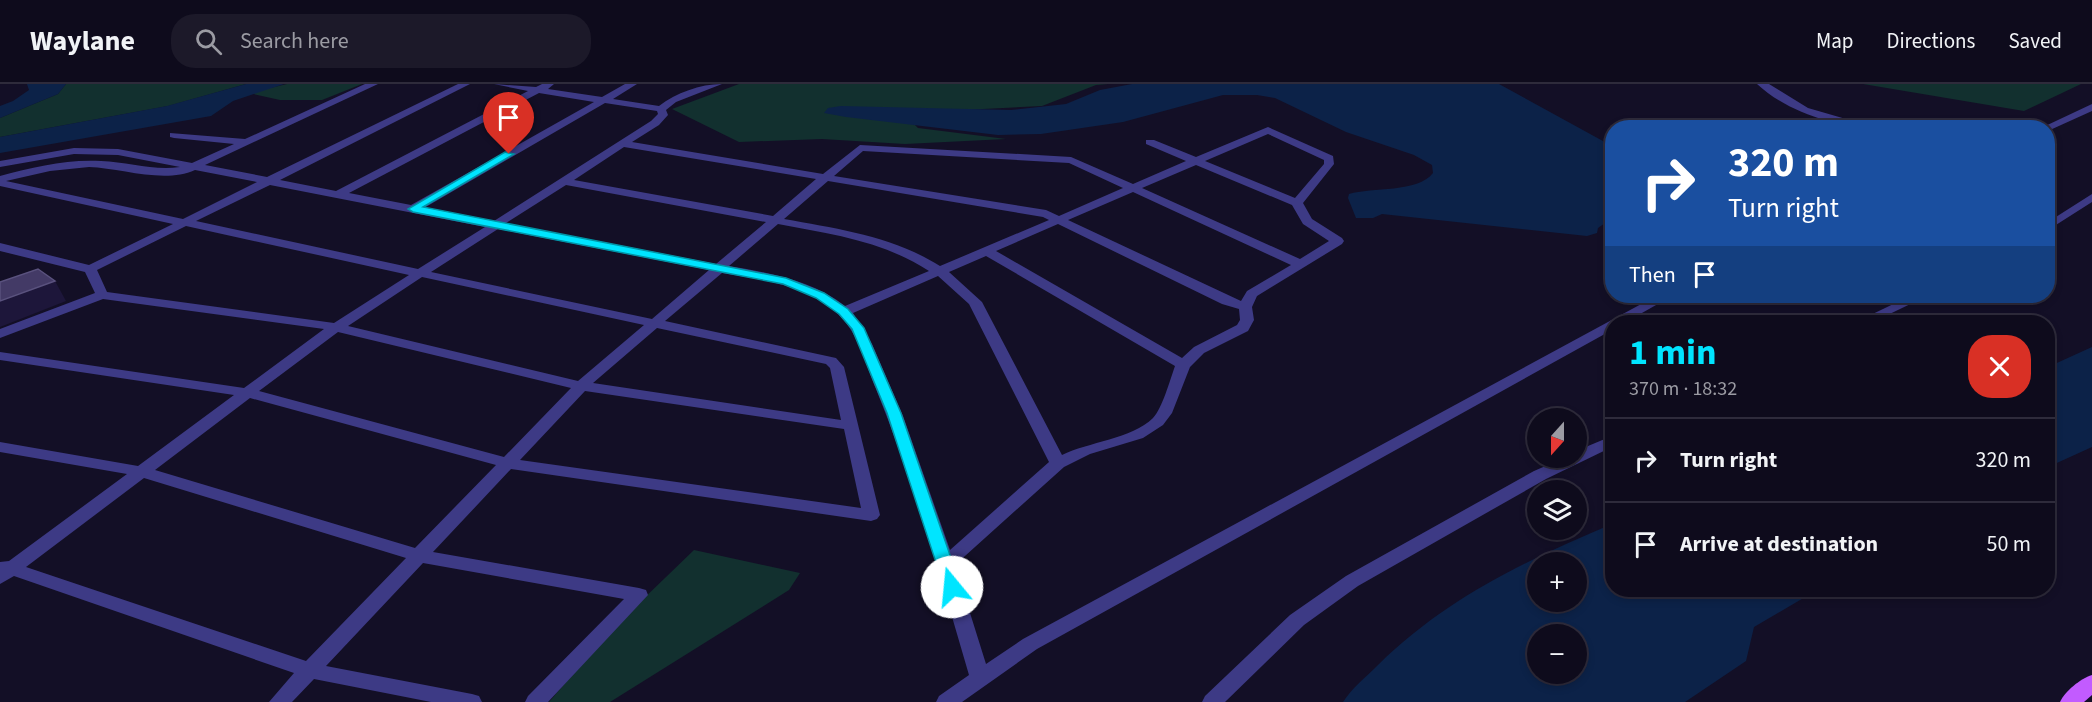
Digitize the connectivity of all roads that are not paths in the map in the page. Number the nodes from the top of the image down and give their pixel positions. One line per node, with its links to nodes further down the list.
1 (373, 84): 15 (street)
2 (465, 84): 23 (street)
3 (499, 84): 8 (street)
4 (549, 84): 8 (street)
5 (632, 84): 9 (street)
6 (717, 84): 11 (street)
7 (1762, 84): 12 (street)
8 (538, 90): 9 (street); 27 (street)
9 (604, 100): 11 (street); 30 (street)
10 (2092, 107): 13 (street)
11 (661, 109): 17 (street)
12 (1842, 120)
13 (2055, 124)
14 (174, 135): 15 (street)
15 (247, 142): 20 (street)
16 (1150, 142): 18 (street)
17 (623, 144): 22 (street); 24 (street)
18 (1195, 161): 26 (street); 29 (street); 29 (street)
19 (0, 164): 20 (street)
20 (195, 165): 21 (street); 23 (street)
21 (0, 178)
22 (824, 178): 26 (street); 31 (street); 32 (street)
23 (269, 180): 27 (street); 34 (street)
24 (564, 181): 31 (street); 35 (street)
25 (0, 183): 34 (street)
26 (1131, 189): 32 (street); 38 (street)
27 (339, 194): 30 (street)
28 (2092, 197): 33 (street)
29 (1297, 203): 38 (street)
30 (413, 209): 35 (street)
31 (776, 219): 39 (street); 41 (street)
32 (1058, 219): 37 (street); 46 (street)
33 (2055, 222)
34 (184, 223): 40 (street); 42 (street)
35 (496, 225): 39 (street); 42 (street)
36 (0, 247): 40 (street)
37 (987, 250): 41 (street); 55 (street)
38 (1300, 264): 46 (street)
39 (718, 267): 47 (street); 50 (street)
40 (90, 269): 43 (street)
41 (939, 272): 47 (street); 62 (street)
42 (419, 273): 50 (street); 51 (street)
43 (102, 295): 51 (street); 53 (street)
44 (1652, 303): 48 (street)
45 (1905, 303): 49 (street)
46 (1245, 306): 55 (street)
47 (844, 312): 65 (street)
48 (1630, 315)
49 (1878, 315)
50 (654, 324): 56 (street); 58 (street)
51 (336, 327): 56 (street); 57 (street)
52 (1605, 329): 68 (street)
53 (0, 334)
54 (0, 356): 57 (street)
55 (1183, 365): 62 (street)
56 (581, 386): 58 (street); 61 (street)
57 (248, 393): 61 (street); 63 (street)
58 (852, 426): 61 (street)
59 (1605, 444): 74 (street)
60 (0, 447): 63 (street)
61 (508, 463): 64 (street)
62 (1058, 463): 65 (street)
63 (143, 472): 64 (street); 66 (street)
64 (420, 556): 67 (street); 72 (street)
65 (945, 564): 68 (street)
66 (4, 570): 67 (street)
67 (309, 670): 70 (street); 71 (street)
68 (980, 678): 73 (street)
69 (2092, 683): 75 (main road)
70 (279, 702)
71 (472, 702)
72 (535, 702)
73 (946, 702)
74 (1212, 702)
75 (2070, 702)

